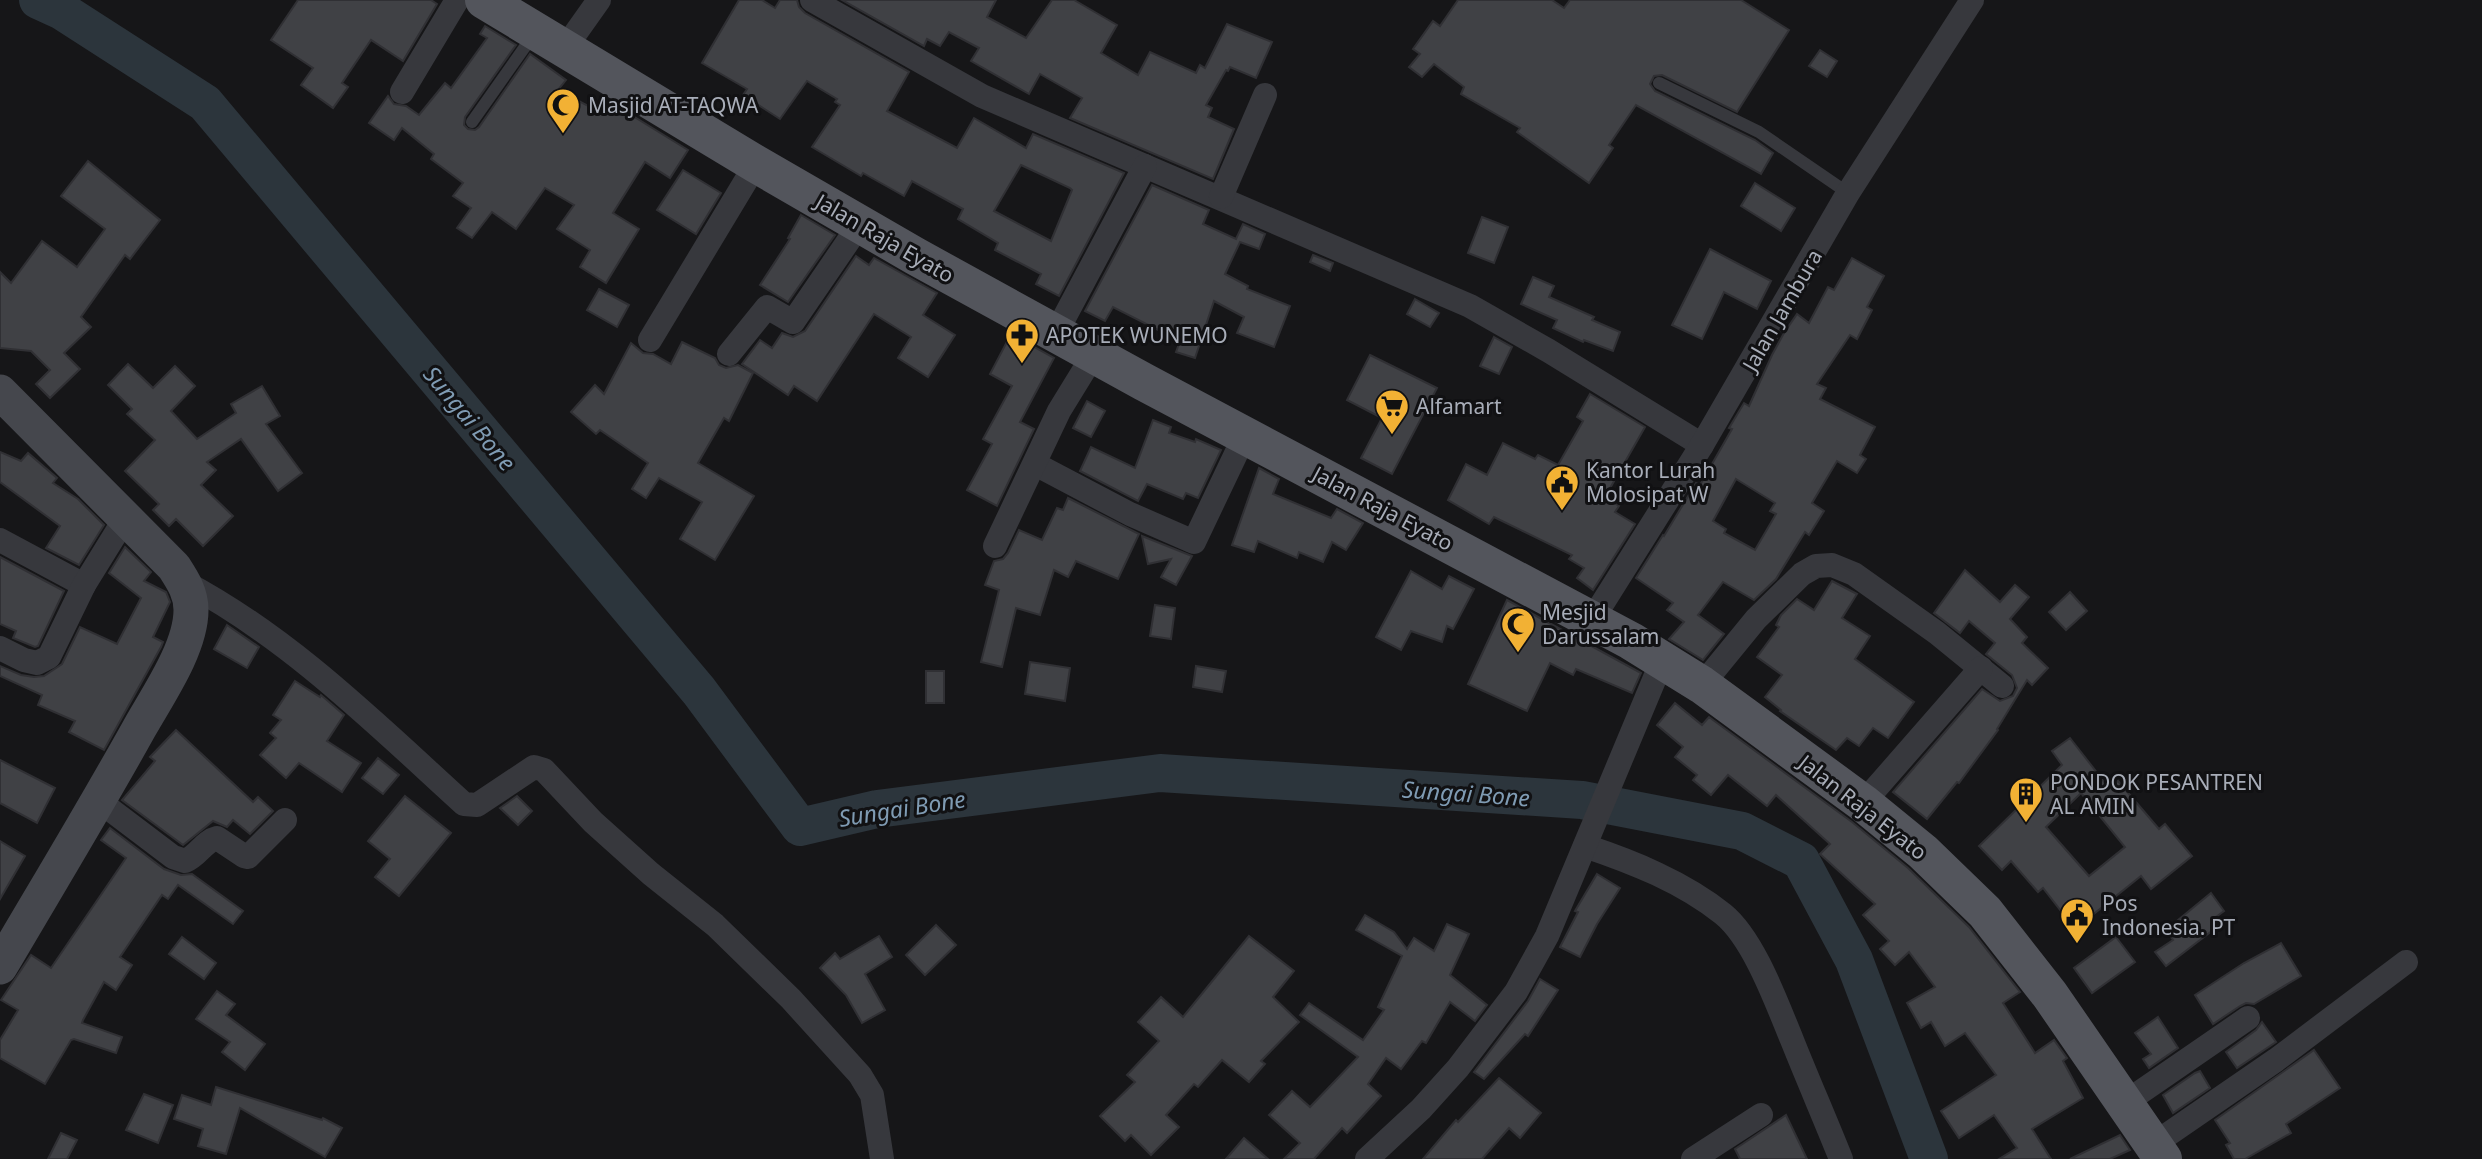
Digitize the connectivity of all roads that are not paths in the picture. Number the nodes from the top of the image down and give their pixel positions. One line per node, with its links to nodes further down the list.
1 (457, 0): 8 (street)
2 (484, 0): 6 (main road, Jalan Raja Eyato)
3 (599, 0): 6 (street)
4 (812, 0): 12 (street)
5 (1972, 0): 13 (street, Jalan Jambura)
6 (537, 27): 10 (lane); 11 (main road, Jalan Raja Eyato)
7 (1658, 83): 13 (lane)
8 (402, 92)
9 (1265, 94): 14 (street)
10 (472, 122)
11 (756, 164): 15 (main road, Jalan Raja Eyato); 17 (street)
12 (1145, 166): 14 (street); 16 (street)
13 (1848, 193): 22 (street, Jalan Jambura)
14 (1221, 197): 22 (street)
15 (860, 224): 16 (main road, Jalan Raja Eyato); 18 (street)
16 (1056, 333): 19 (main road, Jalan Raja Eyato)
17 (650, 341)
18 (729, 354)
19 (1094, 354): 21 (main road, Jalan Raja Eyato); 23 (street)
20 (0, 392): 24 (street)
21 (1245, 435): 23 (street); 29 (main road, Jalan Raja Eyato)
22 (1702, 445): 29 (street, Jalan Jambura)
23 (1035, 464): 26 (street)
24 (126, 517): 27 (street); 28 (street)
25 (0, 540): 28 (street)
26 (995, 546)
27 (184, 582): 35 (street); 46 (street)
28 (84, 585): 30 (street)
29 (1592, 620): 31 (main road, Jalan Raja Eyato)
30 (0, 648)
31 (1662, 661): 33 (main road, Jalan Raja Eyato); 38 (street)
32 (1980, 668): 33 (street); 34 (street); 36 (street)
33 (1702, 685): 36 (main road, Jalan Raja Eyato)
34 (2002, 686)
35 (99, 801): 37 (street); 40 (street)
36 (1863, 803): 42 (main road, Jalan Raja Eyato)
37 (285, 820)
38 (1586, 843): 47 (street); 49 (street)
39 (2406, 962): 45 (street)
40 (0, 967)
41 (2248, 1018): 42 (street)
42 (2126, 1102): 45 (main road, Jalan Raja Eyato)
43 (1761, 1115): 44 (street)
44 (1727, 1149): 48 (street)
45 (2159, 1152)
46 (882, 1159)
47 (1367, 1159)
48 (1693, 1159)
49 (1841, 1159)

